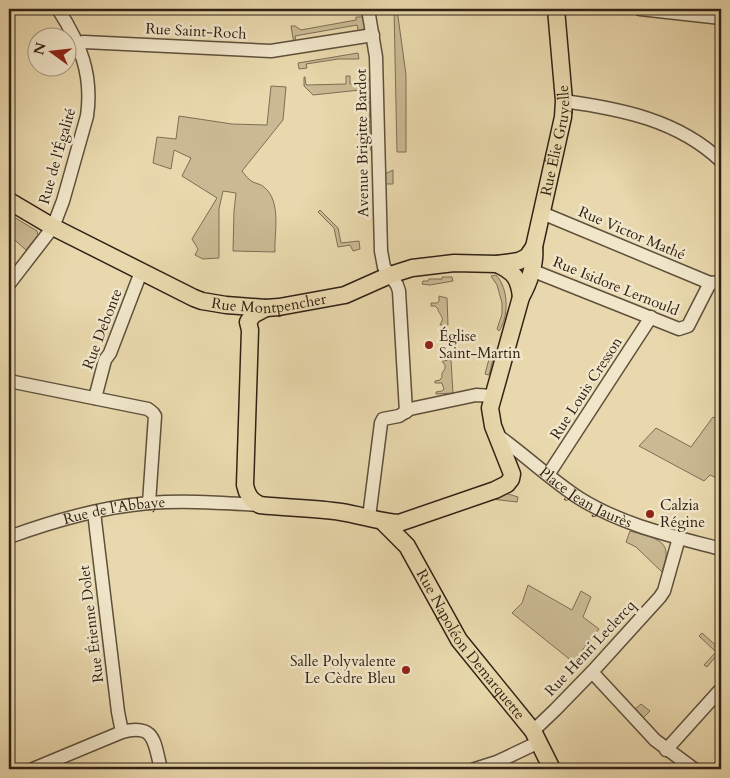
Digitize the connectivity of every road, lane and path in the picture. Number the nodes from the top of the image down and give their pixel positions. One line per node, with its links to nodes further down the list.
1 (58, 9): 6 (street, Rue de l'Égalité)
2 (368, 9): 7 (street, Avenue Brigitte Bardot)
3 (556, 9): 9 (main road, Rue Élie Gruyelle)
4 (640, 9): 5 (street)
5 (721, 18)
6 (69, 28)
7 (373, 35): 8 (street, Rue Saint-Roch); 18 (street, Avenue Brigitte Bardot)
8 (78, 43): 13 (street, Rue de l'Égalité)
9 (564, 101): 10 (street); 12 (main road, Rue Élie Gruyelle)
10 (721, 161)
11 (9, 202): 13 (main road, Rue Montpencher)
12 (542, 213): 14 (main road, Rue Élie Gruyelle); 19 (street, Rue Victor Mathé)
13 (53, 227): 17 (main road, Rue Montpencher); 20 (street, Rue de l'Égalité)
14 (534, 248): 15 (main road, Rue Montpencher); 16 (main road, Rue Élie Gruyelle)
15 (496, 264): 18 (main road, Rue Montpencher); 21 (main road)
16 (531, 270): 21 (main road, Rue Élie Gruyelle); 24 (street, Rue Isidore Lernould)
17 (141, 272): 22 (main road, Rue Montpencher); 28 (street, Rue Debonte)
18 (390, 275): 23 (main road, Rue Montpencher); 29 (street, Avenue Brigitte Bardot)
19 (716, 282): 24 (street, Rue Isidore Lernould)
20 (9, 284)
21 (521, 297): 27 (main road, Rue Élie Gruyelle)
22 (202, 302): 23 (main road, Rue Montpencher); 25 (main road)
23 (266, 308): 25 (main road)
24 (651, 317): 31 (street, Rue Louis Cresson)
25 (249, 345): 32 (main road)
26 (9, 381): 28 (street)
27 (494, 396): 29 (street); 30 (main road)
28 (95, 398): 33 (street)
29 (406, 412): 38 (street)
30 (497, 436): 31 (street, Place Jean Jaurès); 37 (main road, Rue de l'Abbaye)
31 (548, 475): 40 (street, Place Jean Jaurès)
32 (245, 486): 34 (street); 35 (main road)
33 (149, 503): 34 (street, Rue de l'Abbaye); 36 (street, Rue de l'Abbaye)
34 (222, 504): 35 (street, Rue de l'Abbaye)
35 (260, 505): 38 (main road, Rue de l'Abbaye)
36 (94, 512): 39 (street, Rue de l'Abbaye); 45 (street, Rue Étienne Dolet)
37 (416, 518): 38 (main road, Rue de l'Abbaye); 41 (main road)
38 (377, 520): 41 (main road, Rue Napoléon Demarquette)
39 (9, 537)
40 (679, 538): 42 (street, Place Jean Jaurès); 43 (street, Rue Henri Leclercq)
41 (407, 546): 46 (main road, Rue Napoléon Demarquette)
42 (721, 549)
43 (592, 672): 46 (street, Rue Henri Leclercq); 47 (street)
44 (721, 689): 47 (street)
45 (122, 732): 48 (street); 49 (street)
46 (536, 736): 50 (street, Rue Henri Leclercq); 51 (main road, Rue Napoléon Demarquette)
47 (666, 750): 52 (street)
48 (33, 769)
49 (161, 769)
50 (475, 769)
51 (552, 769)
52 (694, 769)

